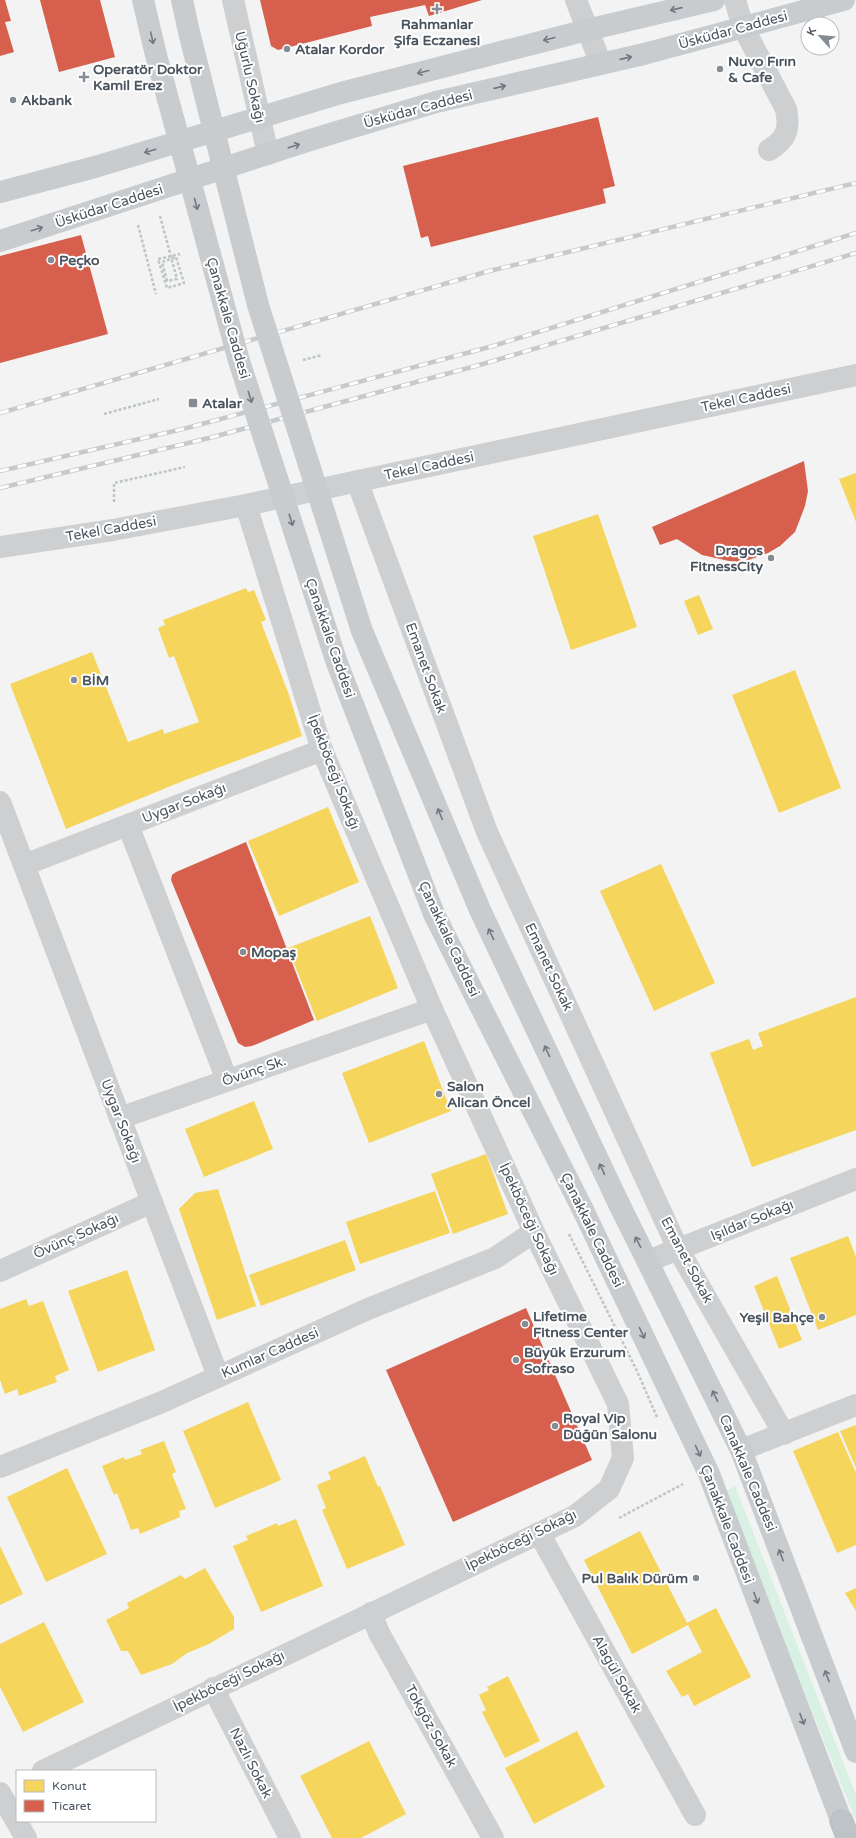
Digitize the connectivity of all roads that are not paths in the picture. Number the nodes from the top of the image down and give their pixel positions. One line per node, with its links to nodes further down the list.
1 (143, 0): 48 (main road, Çanakkale Caddesi, one-way to 48, bridge)
2 (182, 0): 31 (main road, Canakkale Caddesi, one-way to 2, bridge)
3 (233, 0): 11 (street, Uğurlu Sokağı)
4 (576, 0): 9 (street)
5 (714, 0): 9 (main road, one-way to 9)
6 (735, 0): 8 (street)
7 (844, 0): 8 (main road, Üsküdar Caddesi)
8 (743, 27): 10 (main road, Üsküdar Caddesi, one-way to 8); 12 (street)
9 (587, 30): 10 (street); 11 (main road, one-way to 11)
10 (601, 64): 13 (main road, Üsküdar Caddesi, one-way to 10)
11 (259, 118): 13 (street, Uğurlu Sokağı); 14 (main road, one-way to 14)
12 (769, 150)
13 (268, 154): 15 (main road, Üsküdar Caddesi, one-way to 13)
14 (0, 192)
15 (0, 241)
16 (856, 375): 17 (street, Tekel Caddesi)
17 (357, 481): 18 (street, Tekel Caddesi); 30 (street, Emanet Sokak)
18 (246, 505): 19 (street, Tekel Caddesi); 20 (street, İpekböceği Sokağı)
19 (0, 547)
20 (322, 750): 22 (street, Uygar Sokağı); 24 (street, İpekböceği Sokağı)
21 (0, 802): 23 (street, Uygar Sokağı)
22 (128, 825): 23 (street, Uygar Sokağı); 25 (street)
23 (24, 865): 26 (street, Uygar Sokağı)
24 (432, 1009): 25 (street, Övünç Sk.); 29 (street, İpekböceği Sokağı)
25 (227, 1080): 26 (street, Övünç Sk.)
26 (120, 1118): 28 (street, Uygar Sokağı)
27 (856, 1179): 30 (street, Işıldar Sokağı)
28 (152, 1202): 32 (street, Övünç Sokağı); 33 (street, Uygar Sokağı)
29 (534, 1232): 33 (street, Kumlar Caddesi); 38 (street, İpekböceği Sokağı)
30 (678, 1249): 31 (street, Işıldar Sokağı); 35 (street, Emanet Sokak)
31 (648, 1261): 36 (main road, Canakkale Caddesi, one-way to 31)
32 (0, 1270)
33 (218, 1376): 37 (street, Kumlar Caddesi)
34 (856, 1406): 35 (street)
35 (784, 1434): 36 (street)
36 (742, 1450): 41 (main road, Canakkale Caddesi, one-way to 36)
37 (0, 1466)
38 (539, 1533): 39 (street, İpekböceği Sokağı); 45 (street, Alagül Sokak)
39 (371, 1613): 40 (street, İpekböceği Sokağı); 51 (street, Tokgöz Sokak)
40 (213, 1688): 42 (street, İpekböceği Sokağı); 50 (street, Nazlı Sokak)
41 (856, 1752)
42 (45, 1770)
43 (16, 1785): 44 (street)
44 (0, 1793): 46 (street)
45 (695, 1815)
46 (16, 1821)
47 (17, 1822): 49 (street)
48 (844, 1832)
49 (26, 1838)
50 (290, 1838)
51 (493, 1838)

